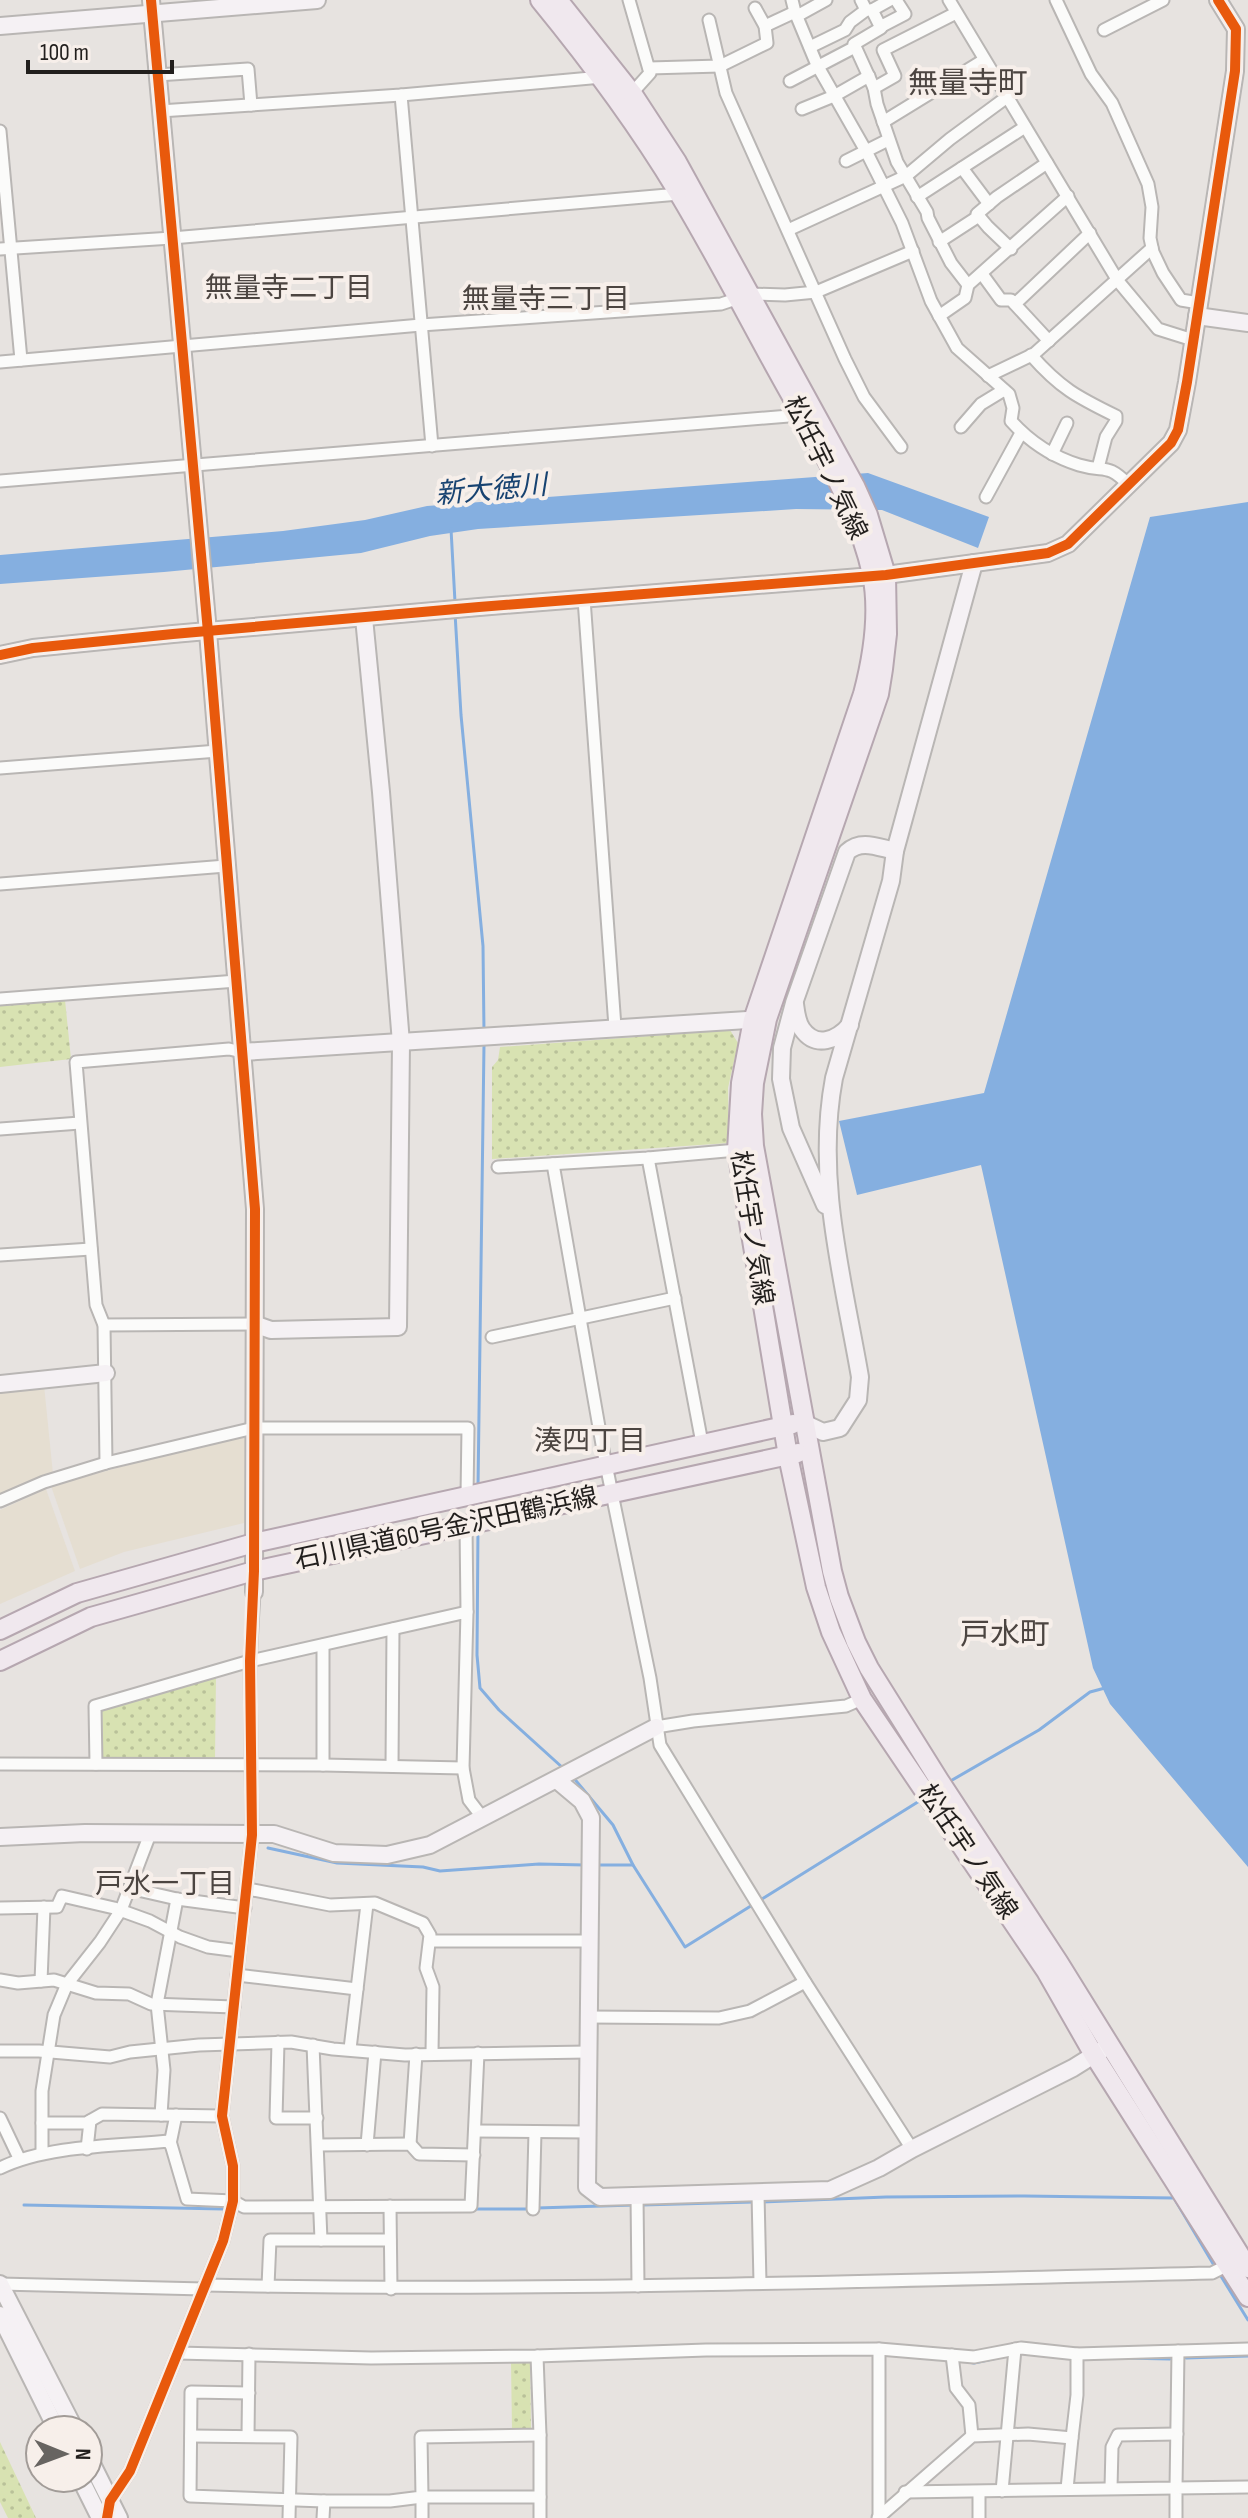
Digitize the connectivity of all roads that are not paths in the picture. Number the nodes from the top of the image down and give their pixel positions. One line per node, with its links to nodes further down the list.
1 (317, 0): 12 (street)
2 (540, 0): 31 (main road, 松任宇ノ気線)
3 (558, 0): 34 (main road, 松任宇ノ気線)
4 (629, 0): 28 (street)
5 (826, 0): 15 (street)
6 (890, 0): 13 (street)
7 (896, 0): 20 (street)
8 (949, 0): 16 (street)
9 (1056, 0): 62 (street)
10 (1163, 0): 21 (street)
11 (1218, 0): 71 (street)
12 (151, 6): 18 (street); 29 (street)
13 (866, 7): 20 (street); 22 (street)
14 (755, 8): 19 (street)
15 (795, 10): 19 (street); 22 (street)
16 (956, 13): 24 (street); 25 (street)
17 (709, 20): 26 (street)
18 (0, 26)
19 (765, 26): 26 (street)
20 (877, 30): 23 (street); 24 (street)
21 (1104, 30)
22 (810, 47): 27 (street)
23 (855, 47): 27 (street); 30 (street)
24 (883, 50): 33 (street)
25 (984, 60): 37 (street); 41 (street)
26 (720, 66): 28 (street); 57 (street)
27 (819, 67): 32 (street); 36 (street)
28 (649, 68): 34 (street)
29 (157, 75): 38 (street); 40 (street)
30 (869, 76): 33 (street); 36 (street)
31 (602, 77): 35 (street); 51 (main road, 松任宇ノ気線)
32 (790, 81)
33 (874, 88): 41 (street)
34 (632, 93): 69 (main road, 松任宇ノ気線)
35 (401, 95): 38 (street); 56 (street)
36 (834, 96): 39 (street); 45 (street)
37 (1007, 97): 42 (street); 49 (street)
38 (251, 105): 40 (street)
39 (802, 109)
40 (160, 111): 59 (street)
41 (883, 122): 44 (street)
42 (1025, 127): 47 (street); 48 (street)
43 (0, 131): 61 (street)
44 (888, 140): 45 (street); 49 (street)
45 (866, 151): 46 (street); 50 (street)
46 (846, 161)
47 (1047, 163): 52 (street); 54 (street)
48 (962, 168): 53 (street); 54 (street)
49 (906, 176): 50 (street); 53 (street)
50 (883, 187): 57 (street); 64 (street)
51 (679, 194): 56 (street); 69 (main road, 松任宇ノ気線)
52 (1068, 196): 58 (street); 63 (street)
53 (917, 197): 60 (street)
54 (989, 204): 55 (street)
55 (979, 216): 60 (street); 63 (street)
56 (413, 217): 59 (street); 74 (street)
57 (788, 230): 68 (street)
58 (1090, 233): 66 (street); 70 (street)
59 (172, 238): 61 (street); 77 (street)
60 (939, 242): 67 (street)
61 (5, 248): 79 (street)
62 (1152, 248): 66 (street); 71 (street)
63 (1011, 249): 65 (street)
64 (913, 251): 68 (street); 72 (street)
65 (982, 274): 67 (street); 70 (street)
66 (1118, 281): 75 (street); 76 (street)
67 (968, 285): 72 (street)
68 (816, 292): 69 (street); 88 (street)
69 (744, 297): 74 (street); 83 (main road, 松任宇ノ気線); 90 (main road, 松任宇ノ気線)
70 (1015, 304): 76 (street)
71 (1198, 310): 73 (street); 75 (street)
72 (939, 316): 81 (street)
73 (1248, 323)
74 (421, 325): 77 (street); 87 (street)
75 (1193, 340): 94 (street)
76 (1049, 341): 78 (street)
77 (181, 346): 79 (street); 91 (street)
78 (1031, 355): 81 (street); 92 (street)
79 (21, 360): 80 (street)
80 (0, 362)
81 (988, 376): 82 (street)
82 (1004, 390): 85 (street); 86 (street)
83 (801, 415): 87 (street); 90 (main road, 松任宇ノ気線)
84 (1067, 423): 89 (street)
85 (961, 427)
86 (1021, 433): 89 (street); 95 (street)
87 (432, 446): 91 (street)
88 (901, 447)
89 (1052, 454): 92 (street)
90 (834, 461): 97 (main road, 松任宇ノ気線)
91 (192, 466): 93 (street); 100 (street)
92 (1098, 468): 94 (street)
93 (0, 481)
94 (1129, 485): 96 (street)
95 (986, 497)
96 (974, 563): 97 (street); 104 (street)
97 (879, 576): 98 (street); 110 (main road, 松任宇ノ気線)
98 (584, 599): 99 (street); 112 (street)
99 (364, 618): 100 (street); 113 (street)
100 (208, 632): 101 (street); 102 (street)
101 (0, 655)
102 (218, 751): 103 (street); 105 (street)
103 (0, 768)
104 (895, 851): 109 (street); 111 (street)
105 (226, 866): 106 (street); 107 (street)
106 (0, 884)
107 (237, 981): 108 (street); 114 (street)
108 (0, 999)
109 (794, 1003): 111 (street); 121 (street)
110 (760, 1020): 112 (street); 117 (main road, 松任宇ノ気線); 131 (main road, 松任宇ノ気線)
111 (850, 1024): 121 (street)
112 (615, 1027): 113 (street)
113 (401, 1043): 114 (street); 126 (street)
114 (242, 1052): 115 (street); 126 (street)
115 (80, 1123): 116 (street); 122 (street)
116 (0, 1129)
117 (737, 1150): 118 (street); 132 (main road, 松任宇ノ気線)
118 (648, 1158): 119 (street); 124 (street)
119 (553, 1164): 120 (street); 125 (street)
120 (498, 1167)
121 (833, 1225): 134 (street)
122 (91, 1249): 123 (street); 127 (street)
123 (0, 1255)
124 (675, 1298): 125 (street); 135 (street)
125 (579, 1318): 128 (street); 139 (street)
126 (254, 1324): 127 (street); 133 (street)
127 (104, 1325): 129 (street)
128 (492, 1337)
129 (106, 1373): 130 (street); 138 (street)
130 (0, 1384)
131 (804, 1423): 132 (main road, 石川県道60号金沢田鶴浜線); 134 (street); 136 (main road, 松任宇ノ気線)
132 (784, 1426): 135 (main road, 石川県道60号金沢田鶴浜線); 137 (main road, 松任宇ノ気線)
133 (254, 1428): 138 (street); 141 (street); 144 (street)
134 (823, 1432): 136 (street)
135 (702, 1443): 139 (main road, 石川県道60号金沢田鶴浜線)
136 (809, 1451): 137 (main road, 石川県道60号金沢田鶴浜線); 162 (main road, 松任宇ノ気線)
137 (788, 1456): 140 (main road, 石川県道60号金沢田鶴浜線); 153 (main road, 松任宇ノ気線)
138 (106, 1463): 142 (street)
139 (606, 1466): 140 (street); 141 (main road, 石川県道60号金沢田鶴浜線)
140 (612, 1492): 143 (main road, 石川県道60号金沢田鶴浜線); 154 (street)
141 (467, 1495): 144 (main road, 石川県道60号金沢田鶴浜線)
142 (0, 1501)
143 (466, 1526): 145 (main road, 石川県道60号金沢田鶴浜線); 147 (street)
144 (254, 1543): 145 (street); 149 (main road, 石川県道60号金沢田鶴浜線)
145 (254, 1571): 146 (street); 151 (main road, 石川県道60号金沢田鶴浜線)
146 (254, 1592): 152 (street)
147 (467, 1612): 148 (street); 160 (street)
148 (393, 1629): 150 (street); 159 (street)
149 (0, 1630)
150 (323, 1645): 152 (street); 158 (street)
151 (0, 1661)
152 (250, 1661): 156 (street); 157 (street)
153 (862, 1699): 154 (street); 162 (main road, 松任宇ノ気線)
154 (656, 1727): 161 (street); 182 (street)
155 (0, 1764): 156 (street)
156 (96, 1764): 157 (street)
157 (250, 1765): 158 (street); 165 (street)
158 (323, 1765): 159 (street)
159 (392, 1766): 160 (street)
160 (463, 1768): 163 (street)
161 (557, 1780): 163 (street); 177 (street)
162 (937, 1792): 193 (main road, 松任宇ノ気線)
163 (482, 1817): 165 (street)
164 (150, 1834): 165 (street); 166 (street); 167 (street)
165 (252, 1835): 168 (street)
166 (0, 1837)
167 (129, 1888): 169 (street); 174 (street)
168 (248, 1889): 170 (street); 173 (street)
169 (177, 1899): 173 (street); 175 (street)
170 (367, 1904): 176 (street); 184 (street)
171 (44, 1907): 172 (street); 174 (street); 181 (street)
172 (0, 1908)
173 (245, 1908): 178 (street)
174 (121, 1910): 175 (street); 183 (street)
175 (170, 1932): 178 (street); 185 (street)
176 (430, 1941): 177 (street); 198 (street)
177 (590, 1941): 187 (street)
178 (239, 1951): 179 (street)
179 (237, 1975): 184 (street); 186 (street)
180 (0, 1980): 181 (street)
181 (41, 1981): 183 (street)
182 (805, 1982): 187 (street); 216 (street)
183 (67, 1984): 185 (street); 195 (street)
184 (357, 1989): 192 (street)
185 (157, 2004): 186 (street); 191 (street)
186 (234, 2007): 189 (street)
187 (589, 2017): 197 (street)
188 (278, 2042): 189 (street); 190 (street); 205 (street)
189 (229, 2043): 191 (street); 203 (street)
190 (313, 2045): 192 (street); 205 (street)
191 (163, 2049): 195 (street); 201 (street)
192 (350, 2049): 196 (street)
193 (1102, 2050): 216 (street); 229 (main road, 松任宇ノ気線); 230 (main road, 松任宇ノ気線)
194 (0, 2051): 195 (street)
195 (48, 2052): 207 (street)
196 (375, 2052): 200 (street); 214 (street)
197 (588, 2052): 199 (street); 210 (street)
198 (432, 2053): 199 (street); 200 (street)
199 (478, 2053): 208 (street)
200 (416, 2054): 212 (street)
201 (161, 2115): 202 (street); 206 (street)
202 (176, 2115): 203 (street); 211 (street)
203 (222, 2116): 222 (street)
204 (0, 2118): 219 (street)
205 (317, 2118): 213 (street)
206 (90, 2121): 207 (street); 215 (street)
207 (42, 2123): 217 (street)
208 (475, 2131): 209 (street); 218 (street)
209 (535, 2132): 210 (street); 226 (street)
210 (588, 2132): 223 (street)
211 (170, 2144): 215 (street); 222 (street)
212 (410, 2144): 214 (street); 218 (street)
213 (319, 2145): 214 (street); 224 (street)
214 (367, 2145)
215 (87, 2149): 217 (street)
216 (912, 2149): 221 (street)
217 (42, 2153): 219 (street)
218 (474, 2155): 225 (street)
219 (19, 2158): 220 (street)
220 (0, 2168)
221 (758, 2199): 223 (street); 231 (street)
222 (233, 2201): 224 (street); 235 (street)
223 (637, 2202): 234 (street)
224 (321, 2206): 225 (street); 227 (street)
225 (390, 2206): 228 (street)
226 (533, 2209)
227 (321, 2240): 228 (street); 233 (street)
228 (390, 2240): 236 (street)
229 (1248, 2268)
230 (1221, 2269): 231 (street); 237 (main road, 松任宇ノ気線)
231 (760, 2283): 234 (street)
232 (0, 2284): 235 (street); 250 (street)
233 (268, 2286): 235 (street); 236 (street)
234 (638, 2286): 236 (street)
235 (205, 2287): 242 (street)
236 (391, 2289)
237 (1248, 2297)
238 (0, 2315): 249 (street)
239 (879, 2349): 246 (street); 247 (street); 277 (street)
240 (1248, 2349): 241 (street)
241 (1178, 2351): 245 (street); 251 (street)
242 (178, 2353): 243 (street); 270 (street)
243 (249, 2354): 246 (street); 248 (street)
244 (1015, 2354): 245 (street); 247 (street); 253 (street)
245 (1077, 2354): 257 (street)
246 (537, 2356): 252 (street)
247 (952, 2359): 256 (street)
248 (249, 2393): 254 (street); 255 (street)
249 (49, 2414)
250 (67, 2414)
251 (1177, 2434): 259 (street); 260 (street)
252 (540, 2435): 266 (street); 267 (street)
253 (1006, 2435): 256 (street); 257 (street); 262 (street)
254 (191, 2436): 255 (street); 268 (street)
255 (248, 2436): 268 (street)
256 (972, 2436): 263 (street)
257 (1072, 2438): 261 (street)
258 (1248, 2487): 260 (street)
259 (1111, 2488): 260 (street); 261 (street)
260 (1176, 2488): 279 (street)
261 (1067, 2489): 262 (street)
262 (1002, 2491): 264 (street)
263 (905, 2492): 264 (street); 277 (street)
264 (979, 2492): 278 (street)
265 (88, 2494): 271 (street)
266 (422, 2497): 267 (street); 269 (street); 275 (street)
267 (540, 2497): 276 (street)
268 (289, 2498): 269 (street); 273 (street)
269 (324, 2501): 274 (street)
270 (108, 2509): 272 (street)
271 (100, 2518)
272 (119, 2518)
273 (289, 2518)
274 (323, 2518)
275 (422, 2518)
276 (540, 2518)
277 (879, 2518)
278 (979, 2518)
279 (1176, 2518)

